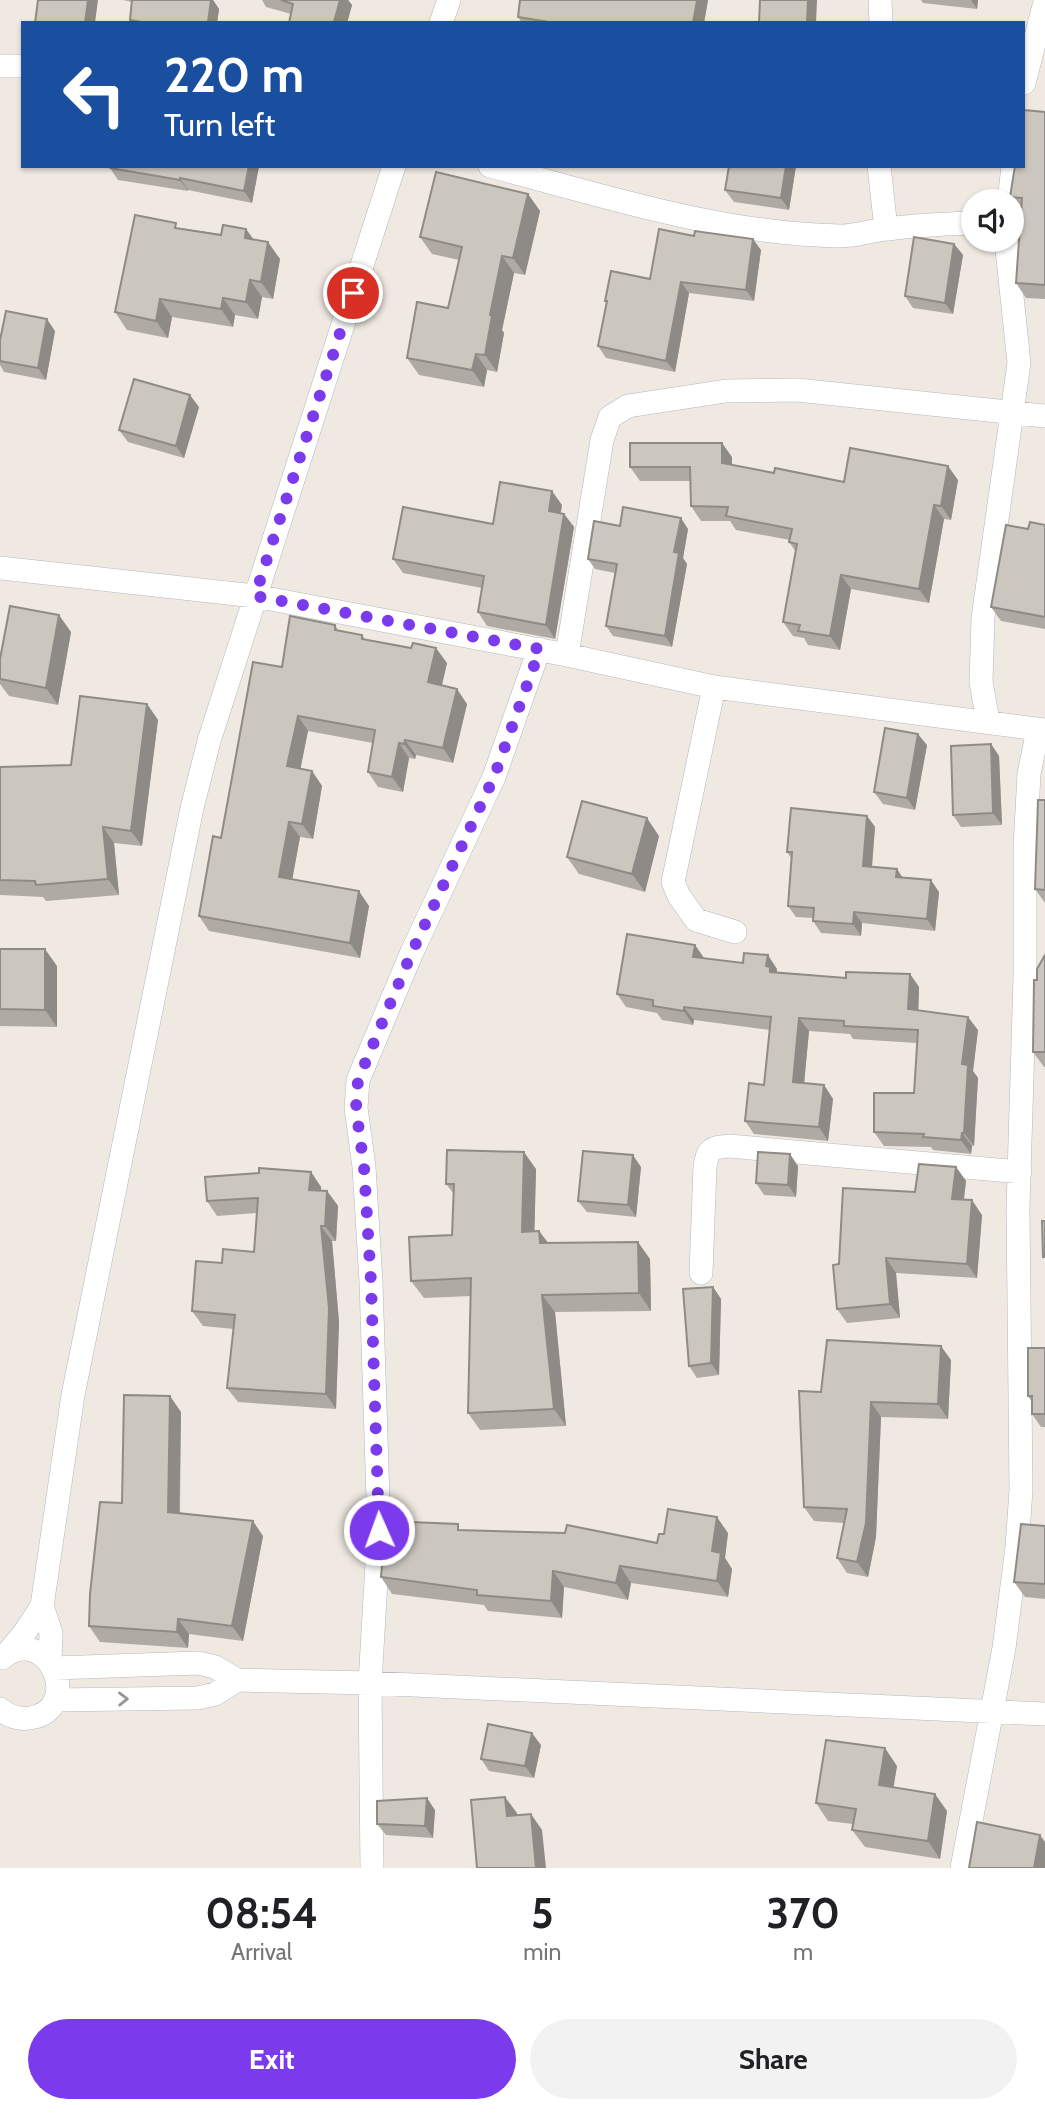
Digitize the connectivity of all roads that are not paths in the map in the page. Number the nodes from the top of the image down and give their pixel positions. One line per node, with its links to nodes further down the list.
1 (449, 0): 4 (street)
2 (880, 0): 5 (street)
3 (1045, 2): 8 (street)
4 (442, 21)
5 (881, 21)
6 (0, 66): 7 (street)
7 (21, 66)
8 (1025, 79)
9 (393, 168): 20 (street)
10 (497, 168): 15 (street)
11 (879, 168): 15 (street)
12 (1013, 168): 13 (street)
13 (1010, 189)
14 (961, 224): 15 (street)
15 (886, 229)
16 (1007, 252): 17 (street)
17 (1013, 413): 18 (street); 22 (street); 24 (street)
18 (1045, 416)
19 (0, 568): 20 (street)
20 (255, 596): 21 (street); 29 (street)
21 (540, 649): 22 (street); 33 (street)
22 (567, 655): 23 (street)
23 (713, 687): 24 (street); 26 (street)
24 (988, 721): 25 (street)
25 (1042, 730): 27 (street)
26 (735, 932)
27 (1020, 1172): 28 (street); 36 (street)
28 (701, 1273)
29 (42, 1606): 30 (street); 31 (street)
30 (3, 1658): 31 (street)
31 (52, 1665): 32 (street); 34 (street)
32 (237, 1680): 33 (street); 34 (street, one-way to 32)
33 (370, 1683): 36 (street); 38 (street)
34 (55, 1700): 35 (street)
35 (1, 1711)
36 (991, 1713): 37 (street); 39 (street)
37 (1045, 1714)
38 (372, 1868)
39 (962, 1868)

